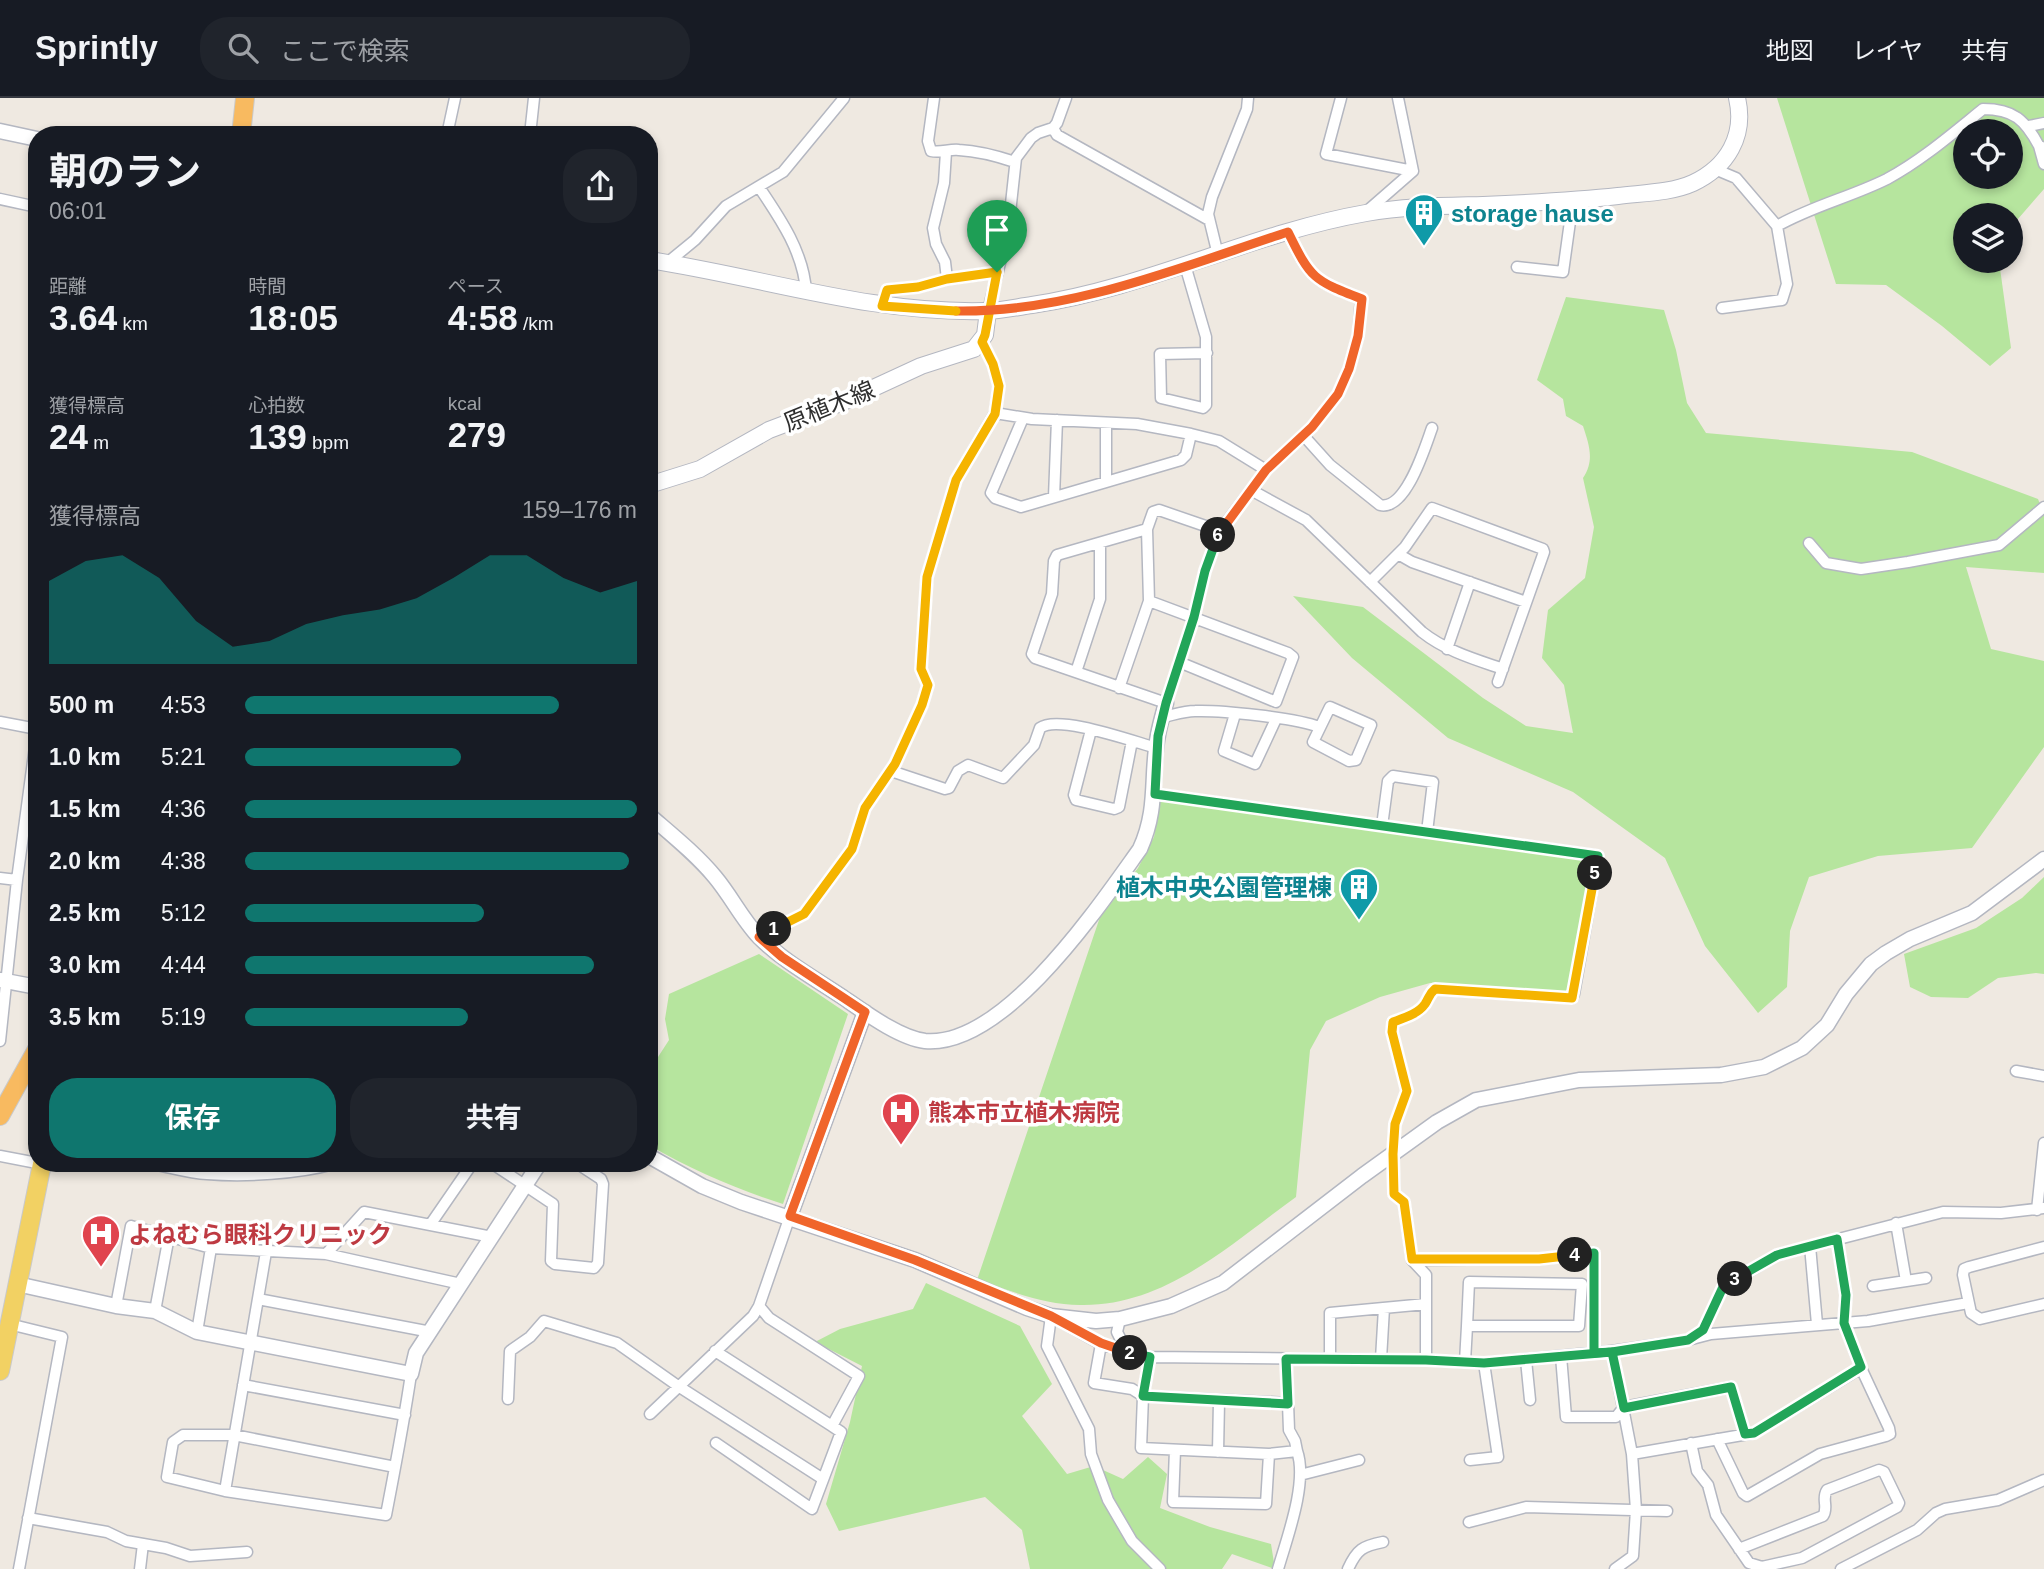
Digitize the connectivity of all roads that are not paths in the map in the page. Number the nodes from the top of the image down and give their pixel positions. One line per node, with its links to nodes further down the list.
1 (245, 98): 12 (highway)
2 (455, 98): 13 (street)
3 (534, 98): 14 (street)
4 (844, 98): 25 (street)
5 (934, 98): 20 (street)
6 (1066, 98): 16 (street)
7 (1248, 98): 30 (street)
8 (1341, 98): 24 (street)
9 (1398, 98): 24 (street)
10 (1737, 98): 23 (main road)
11 (2044, 124): 15 (street)
12 (242, 126)
13 (449, 126)
14 (531, 126)
15 (2029, 126): 19 (street); 31 (street)
16 (1053, 128): 21 (street); 30 (street)
17 (0, 131): 18 (street)
18 (28, 137)
19 (2042, 147): 22 (street)
20 (946, 152): 21 (street); 39 (street)
21 (1016, 162): 38 (street)
22 (2044, 164)
23 (1717, 170): 27 (main road); 31 (street)
24 (1413, 171): 29 (street)
25 (759, 187): 35 (street); 40 (street)
26 (0, 199): 28 (street)
27 (1573, 200): 29 (main road); 37 (street)
28 (28, 205)
29 (1365, 213): 32 (main road)
30 (1209, 220): 33 (street)
31 (1777, 226): 42 (street)
32 (1288, 232): 33 (main road); 52 (street)
33 (1219, 255): 36 (main road)
34 (658, 262): 35 (main road)
35 (667, 263): 40 (main road)
36 (1185, 265): 43 (main road); 45 (street)
37 (1517, 267)
38 (997, 272): 39 (street); 43 (street)
39 (947, 279): 41 (street)
40 (806, 292): 41 (main road)
41 (882, 306): 43 (main road)
42 (1722, 308)
43 (988, 311): 44 (main road)
44 (982, 342): 46 (street); 54 (main road, 原植木線)
45 (1207, 353): 45 (street)
46 (995, 414): 47 (street); 85 (street)
47 (1023, 418): 48 (street); 57 (street)
48 (1057, 420): 49 (street); 57 (street)
49 (1106, 423): 51 (street); 55 (street)
50 (1432, 428): 52 (street)
51 (1191, 434): 53 (street); 55 (street)
52 (1303, 435): 53 (street)
53 (1266, 470): 56 (street)
54 (658, 482)
55 (1106, 482): 57 (street)
56 (1251, 490): 60 (street); 64 (street)
57 (1054, 497)
58 (2044, 507): 62 (street)
59 (1147, 529): 60 (street); 61 (street); 66 (street)
60 (1220, 531): 68 (street)
61 (1100, 543): 72 (street); 72 (street)
62 (1809, 543)
63 (1398, 554): 64 (street); 65 (street); 67 (street)
64 (1370, 582): 69 (street)
65 (1470, 582): 67 (street); 69 (street)
66 (1149, 601): 68 (street); 74 (street)
67 (1526, 602): 71 (street)
68 (1194, 617): 70 (street); 75 (street)
69 (1447, 649): 71 (street)
70 (1180, 662): 75 (street); 76 (street)
71 (1503, 670): 73 (street)
72 (1076, 672): 74 (street)
73 (1498, 682)
74 (1119, 688): 76 (street)
75 (1276, 702): 78 (street)
76 (1164, 710): 77 (street); 84 (street)
77 (1235, 714): 78 (street); 78 (street)
78 (1273, 718): 80 (street)
79 (0, 723): 81 (street)
80 (1319, 727): 80 (street)
81 (28, 728)
82 (1091, 730): 83 (street); 83 (street); 85 (street)
83 (1132, 741): 84 (street)
84 (1157, 748): 87 (street)
85 (891, 771): 94 (street)
86 (28, 794): 93 (street)
87 (1155, 794): 89 (street); 97 (street)
88 (658, 823): 94 (street)
89 (1382, 826): 90 (street); 90 (street)
90 (1427, 832): 104 (street)
91 (2044, 859): 104 (street)
92 (0, 878): 93 (street)
93 (16, 880): 95 (street)
94 (759, 937): 97 (street)
95 (3, 980): 96 (street); 98 (street)
96 (28, 984)
97 (865, 1012): 117 (street)
98 (0, 1041)
99 (2016, 1071): 100 (street)
100 (2044, 1076)
101 (28, 1077): 102 (highway)
102 (1, 1112)
103 (2044, 1143): 116 (street)
104 (1393, 1154): 128 (street); 143 (street)
105 (0, 1156): 107 (street)
106 (658, 1161): 117 (street)
107 (28, 1162)
108 (38, 1172): 131 (main road)
109 (194, 1172): 110 (street)
110 (279, 1172)
111 (466, 1172): 119 (street)
112 (505, 1172): 115 (street)
113 (534, 1172): 115 (street)
114 (590, 1172): 115 (street)
115 (525, 1185): 121 (street)
116 (2040, 1209): 118 (street)
117 (790, 1216): 139 (street); 142 (street)
118 (1896, 1223): 122 (street); 130 (street)
119 (430, 1225): 121 (street); 127 (street)
120 (169, 1236): 124 (street); 138 (street); 141 (street)
121 (492, 1237): 132 (street)
122 (1837, 1239): 123 (street); 144 (street)
123 (1810, 1246): 146 (street); 150 (street)
124 (211, 1248): 126 (street); 148 (street)
125 (2044, 1248): 135 (street)
126 (266, 1252): 127 (street); 134 (street)
127 (326, 1254): 132 (street)
128 (1412, 1259): 136 (street); 156 (street)
129 (1926, 1278): 130 (street)
130 (1906, 1281): 133 (street)
131 (17, 1284): 138 (street); 145 (main road)
132 (461, 1284): 149 (street)
133 (1873, 1286)
134 (258, 1299): 149 (street); 151 (street)
135 (1968, 1303): 137 (street); 144 (street)
136 (1426, 1304): 140 (street); 162 (street)
137 (2044, 1304)
138 (116, 1306): 141 (street)
139 (759, 1306): 153 (street); 179 (street)
140 (1384, 1308): 160 (street); 161 (street)
141 (155, 1311): 148 (street)
142 (1051, 1316): 143 (street); 152 (street); 209 (street)
143 (1120, 1319): 154 (street)
144 (1844, 1323): 146 (street); 166 (street)
145 (9, 1324): 167 (main road); 199 (street)
146 (1816, 1324): 150 (street)
147 (1468, 1326): 147 (street); 164 (street)
148 (197, 1332): 151 (street)
149 (431, 1332): 168 (street)
150 (1688, 1340): 155 (street)
151 (249, 1342): 168 (street); 169 (street)
152 (1101, 1343): 154 (street); 171 (street)
153 (715, 1351): 170 (street); 179 (street)
154 (1127, 1352): 158 (street)
155 (1612, 1352): 156 (street); 176 (street)
156 (1594, 1353): 157 (street)
157 (1562, 1356): 163 (street); 176 (street)
158 (1150, 1357): 159 (street); 171 (street)
159 (1286, 1359): 160 (street); 175 (street)
160 (1330, 1359): 161 (street)
161 (1381, 1359): 162 (street)
162 (1426, 1360): 164 (street)
163 (1526, 1360): 165 (street); 174 (street)
164 (1465, 1362): 165 (street)
165 (1484, 1363): 191 (street)
166 (1861, 1367): 180 (street); 182 (street)
167 (0, 1371)
168 (411, 1374): 178 (street)
169 (243, 1385): 178 (street); 181 (street)
170 (678, 1386): 172 (street); 177 (street); 194 (street)
171 (1143, 1396): 173 (street); 185 (street)
172 (508, 1399)
173 (1219, 1401): 175 (street); 187 (street)
174 (1530, 1401)
175 (1288, 1404): 186 (street)
176 (1624, 1408): 180 (street); 189 (street)
177 (650, 1414)
178 (405, 1415): 192 (street)
179 (832, 1426): 194 (street)
180 (1745, 1434): 182 (street)
181 (234, 1435): 192 (street); 196 (street); 196 (street)
182 (1717, 1439): 184 (street)
183 (716, 1443): 194 (street)
184 (1691, 1443): 189 (street); 203 (street)
185 (1175, 1450): 187 (street); 188 (street)
186 (1297, 1451): 188 (street); 193 (street)
187 (1218, 1452): 188 (street)
188 (1269, 1454)
189 (1632, 1454): 197 (street)
190 (1359, 1460): 193 (street)
191 (1470, 1460)
192 (395, 1467): 196 (street)
193 (1300, 1475): 210 (street)
194 (824, 1479)
195 (2044, 1480): 213 (street)
196 (225, 1491)
197 (1636, 1510): 198 (street); 200 (street); 212 (street)
198 (1667, 1511)
199 (28, 1518): 202 (street); 206 (street)
200 (1469, 1522)
201 (1383, 1542): 211 (street)
202 (143, 1544): 205 (street); 207 (street)
203 (1740, 1549): 203 (street)
204 (247, 1552): 205 (street)
205 (194, 1556): 208 (street)
206 (19, 1569)
207 (140, 1569)
208 (194, 1569)
209 (1160, 1569)
210 (1278, 1569)
211 (1348, 1569)
212 (1615, 1569)
213 (1841, 1569)

